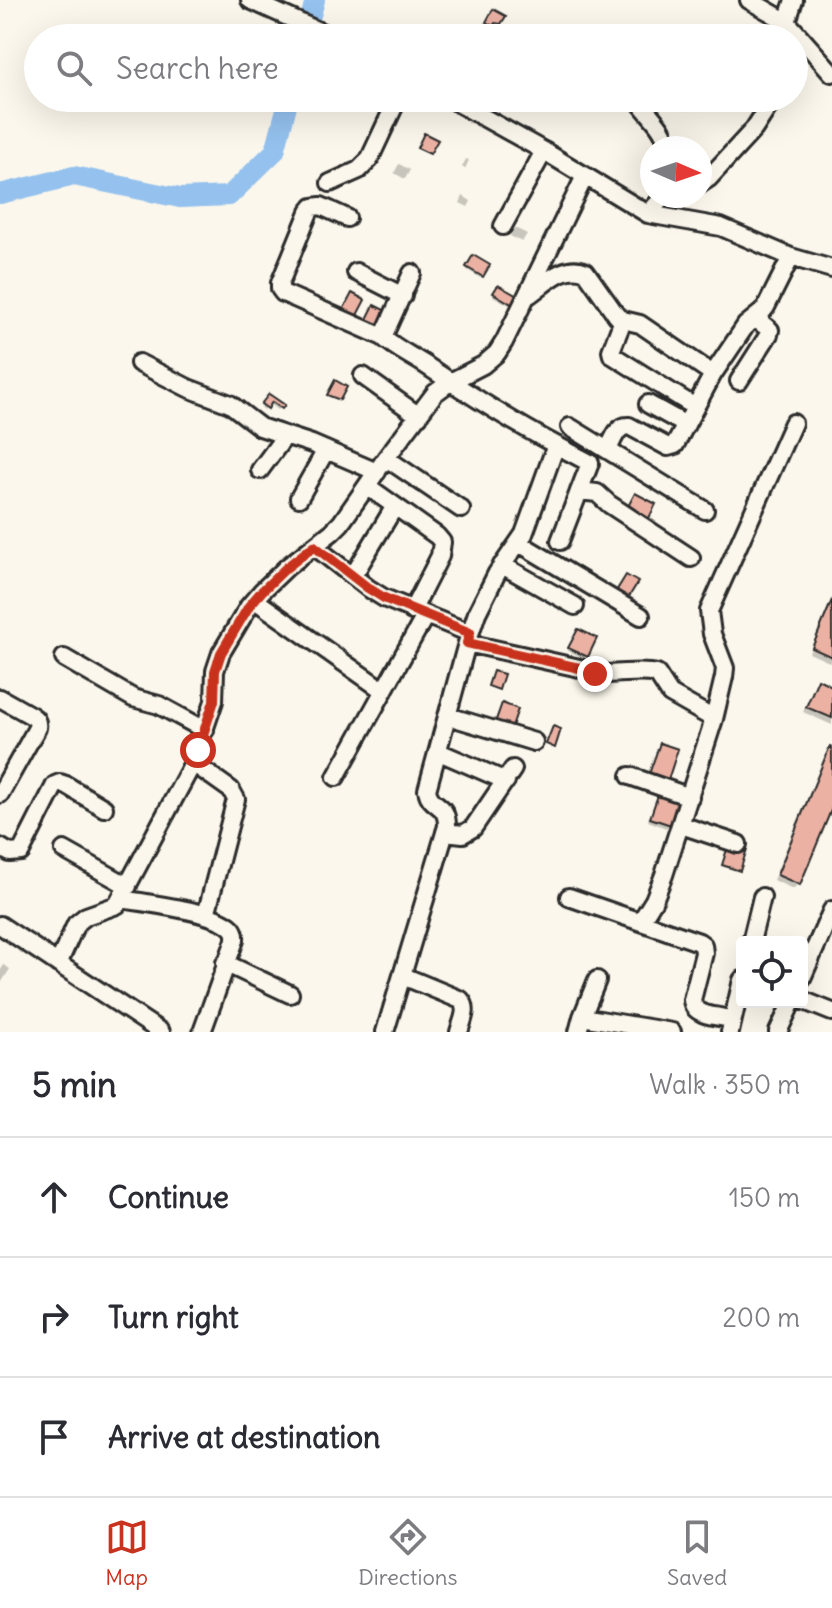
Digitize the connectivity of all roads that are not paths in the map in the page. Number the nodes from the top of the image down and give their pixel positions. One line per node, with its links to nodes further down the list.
1 (250, 0): 5 (street)
2 (749, 0): 4 (street)
3 (794, 0): 4 (street)
4 (787, 22)
5 (301, 24)
6 (808, 46): 7 (street)
7 (832, 73)
8 (391, 112): 16 (street)
9 (474, 112): 13 (street)
10 (648, 112): 12 (street)
11 (765, 112): 14 (street)
12 (666, 136)
13 (544, 151): 15 (street); 20 (street)
14 (712, 175)
15 (585, 176): 18 (street); 26 (street)
16 (330, 183)
17 (653, 208): 18 (street)
18 (648, 214): 21 (street)
19 (347, 218): 29 (street)
20 (503, 226)
21 (791, 257): 22 (street); 27 (street)
22 (832, 269)
23 (356, 272): 25 (street)
24 (412, 273): 25 (street)
25 (403, 296): 29 (street)
26 (528, 296): 28 (street); 34 (street)
27 (755, 318): 31 (street); 33 (street)
28 (623, 320): 31 (street); 36 (street)
29 (383, 337): 34 (street)
30 (139, 363): 41 (street)
31 (713, 374): 36 (street)
32 (363, 376): 37 (street)
33 (739, 381)
34 (450, 382): 37 (street); 42 (street)
35 (648, 404): 39 (street)
36 (695, 407): 39 (street)
37 (419, 416): 47 (street)
38 (793, 423): 68 (street)
39 (686, 425): 43 (street)
40 (570, 427): 43 (street)
41 (285, 436): 44 (street); 46 (street)
42 (556, 445): 45 (street); 54 (street)
43 (604, 447): 45 (street); 52 (street)
44 (326, 450): 47 (street); 49 (street)
45 (590, 463): 48 (street)
46 (260, 470)
47 (377, 472): 50 (street); 51 (street); 55 (street)
48 (579, 491): 53 (street); 56 (street)
49 (299, 498)
50 (395, 506): 58 (street); 61 (street)
51 (461, 509)
52 (705, 510)
53 (560, 541)
54 (519, 543): 57 (street); 62 (street)
55 (314, 546): 58 (street); 59 (street)
56 (691, 558)
57 (502, 565): 60 (street); 63 (street)
58 (353, 576): 61 (street)
59 (255, 600): 65 (street); 69 (street)
60 (575, 606)
61 (419, 613): 63 (street); 65 (street)
62 (641, 616)
63 (469, 638): 67 (street); 68 (street)
64 (64, 658): 69 (street)
65 (384, 691): 74 (street)
66 (0, 698): 75 (street)
67 (448, 716): 70 (street); 71 (street)
68 (714, 719): 76 (street)
69 (205, 730): 72 (street)
70 (534, 742)
71 (439, 752): 79 (street); 79 (street)
72 (193, 763): 83 (street); 87 (street)
73 (630, 776): 76 (street)
74 (336, 777)
75 (0, 794)
76 (690, 797): 78 (street)
77 (104, 808): 81 (street)
78 (681, 825): 80 (street); 88 (street)
79 (445, 832): 96 (street)
80 (738, 844)
81 (0, 847)
82 (64, 850): 83 (street)
83 (125, 892): 87 (street); 94 (street)
84 (569, 897): 88 (street)
85 (762, 897): 90 (street)
86 (832, 910): 91 (street)
87 (206, 915): 93 (street)
88 (641, 921): 104 (street)
89 (0, 925): 94 (street)
90 (752, 936)
91 (816, 947): 92 (street); 95 (street)
92 (832, 953)
93 (225, 963): 98 (street); 106 (street)
94 (58, 964): 105 (street)
95 (808, 965)
96 (403, 976): 107 (street); 108 (street)
97 (597, 980): 103 (street)
98 (290, 994)
99 (808, 1002): 102 (street)
100 (736, 1005): 104 (street)
101 (789, 1008): 110 (street)
102 (832, 1012)
103 (580, 1024): 109 (street)
104 (731, 1026)
105 (161, 1032)
106 (202, 1032)
107 (385, 1032)
108 (459, 1032)
109 (672, 1032)
110 (778, 1032)

